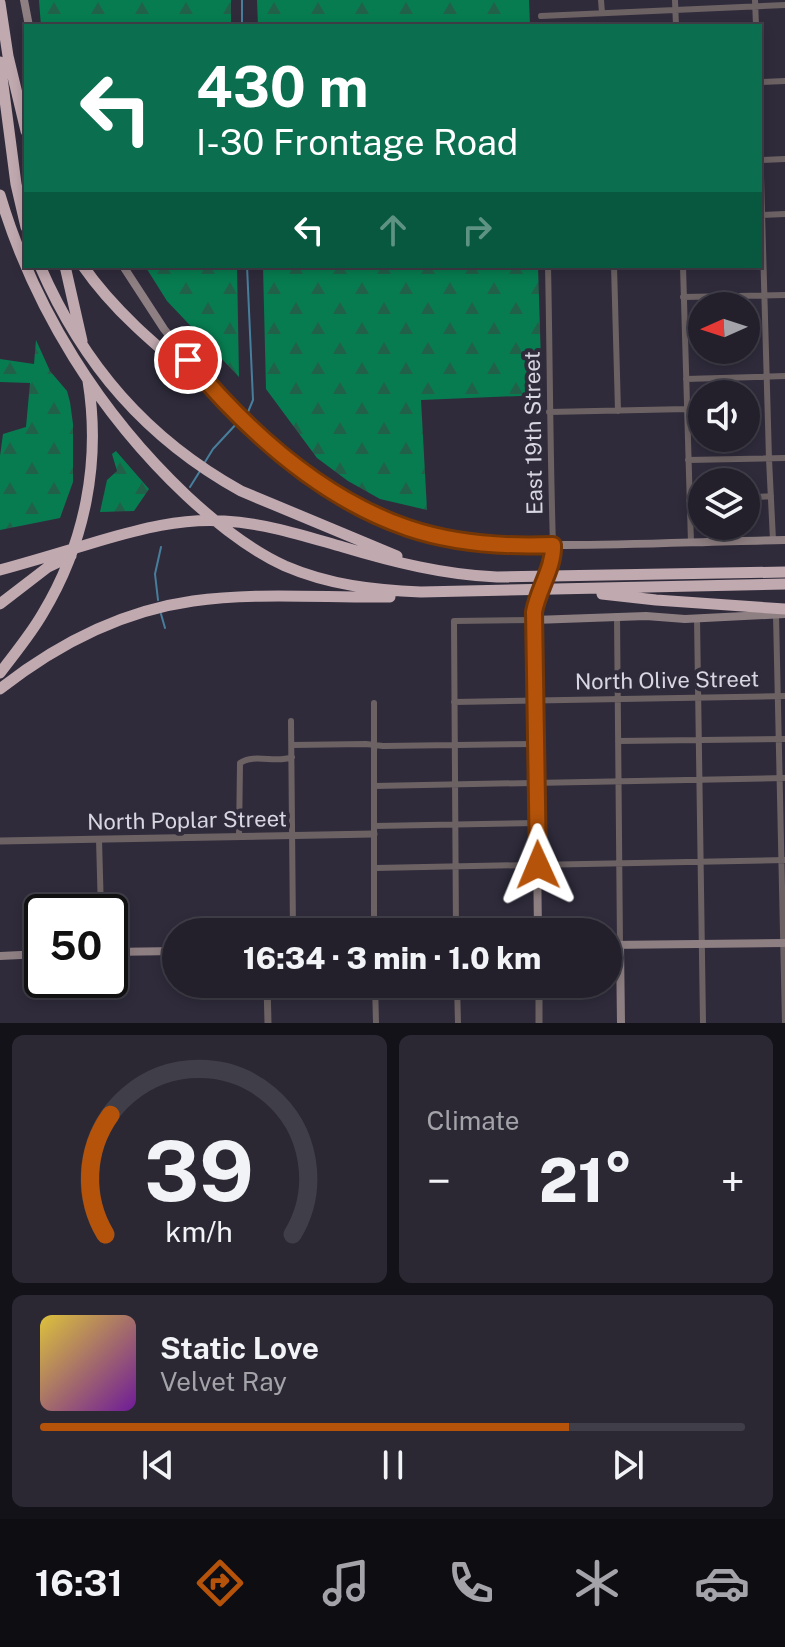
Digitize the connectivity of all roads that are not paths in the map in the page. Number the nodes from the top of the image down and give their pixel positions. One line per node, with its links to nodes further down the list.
1 (24, 0): 10 (main road)
2 (601, 0): 8 (street)
3 (675, 0): 7 (street)
4 (0, 3): 16 (highway)
5 (755, 3): 6 (street); 7 (street); 12 (street)
6 (785, 5)
7 (675, 10): 8 (street); 11 (street)
8 (602, 13): 9 (street)
9 (541, 16)
10 (29, 24)
11 (676, 24)
12 (756, 24)
13 (0, 62): 22 (highway)
14 (785, 81): 15 (street)
15 (762, 82)
16 (24, 123)
17 (785, 159): 18 (street)
18 (762, 160)
19 (0, 195): 24 (highway)
20 (785, 214): 21 (street)
21 (762, 215)
22 (24, 218)
23 (762, 235): 33 (street)
24 (24, 261)
25 (26, 268): 60 (highway)
26 (41, 268): 55 (highway)
27 (65, 268): 66 (highway)
28 (84, 268): 39 (highway)
29 (124, 268): 39 (main road)
30 (548, 268): 42 (street, East 19th Street)
31 (614, 268): 41 (street)
32 (683, 268): 35 (street)
33 (765, 295): 34 (street); 35 (street); 37 (street)
34 (785, 295)
35 (683, 297): 38 (street)
36 (785, 376): 37 (street)
37 (767, 377): 38 (street); 44 (street)
38 (686, 379): 40 (street)
39 (230, 408): 54 (main road)
40 (687, 409): 41 (street); 45 (street)
41 (618, 411): 42 (street)
42 (549, 412): 54 (street, East 19th Street)
43 (785, 458): 44 (street)
44 (769, 459): 45 (street); 47 (street)
45 (688, 460): 46 (street)
46 (688, 468)
47 (771, 496): 48 (street); 50 (street)
48 (760, 497)
49 (691, 540): 52 (street)
50 (773, 540): 51 (main road); 52 (main road)
51 (785, 540)
52 (691, 543): 54 (main road)
53 (93, 544): 55 (highway); 56 (highway); 61 (highway)
54 (553, 545): 65 (main road, East 19th Street)
55 (423, 567): 57 (highway)
56 (0, 570)
57 (785, 572)
58 (785, 584): 59 (highway)
59 (574, 589): 60 (highway); 62 (highway)
60 (421, 592): 67 (highway)
61 (0, 604)
62 (782, 612): 64 (main road); 68 (street)
63 (617, 616): 64 (main road); 65 (main road); 70 (street)
64 (697, 618): 69 (street)
65 (534, 620): 71 (main road, East 19th Street); 72 (street)
66 (0, 673)
67 (0, 689)
68 (782, 696): 69 (street, North Olive Street); 75 (street)
69 (698, 698): 70 (street, North Olive Street); 76 (street)
70 (618, 699): 71 (street, North Olive Street); 77 (street)
71 (535, 701): 72 (street, North Olive Street); 78 (main road, East 19th Street)
72 (454, 702): 81 (street)
73 (374, 703): 80 (street)
74 (291, 721): 79 (street)
75 (782, 739): 76 (street); 83 (street)
76 (698, 740): 77 (street); 84 (street)
77 (618, 741): 85 (street)
78 (536, 744): 81 (street); 86 (main road, East 19th Street)
79 (292, 745): 80 (street); 82 (street)
80 (374, 745): 81 (street); 88 (street)
81 (455, 745): 87 (street)
82 (292, 757): 92 (street); 93 (street)
83 (782, 778): 84 (street); 96 (street)
84 (699, 780): 85 (street); 97 (street)
85 (618, 782): 86 (street); 98 (street)
86 (537, 783): 87 (street); 89 (main road, East 19th Street)
87 (455, 785): 88 (street); 90 (street)
88 (374, 786): 91 (street)
89 (537, 823): 90 (street); 99 (main road, East 19th Street)
90 (455, 825): 91 (street); 100 (street)
91 (374, 830): 92 (street, North Poplar Street); 101 (street)
92 (293, 836): 93 (street, North Poplar Street); 103 (street)
93 (239, 837): 94 (street, North Poplar Street)
94 (99, 839): 95 (street, North Poplar Street); 102 (street)
95 (0, 841)
96 (783, 860): 97 (street); 109 (street)
97 (700, 861): 98 (street); 108 (street)
98 (619, 863): 99 (street); 107 (street)
99 (538, 865): 100 (street); 106 (main road, East 19th Street)
100 (455, 866): 101 (street); 105 (street)
101 (375, 868): 104 (street)
102 (101, 894)
103 (293, 918)
104 (374, 918)
105 (456, 918)
106 (538, 918)
107 (620, 918)
108 (701, 943): 109 (main road); 110 (main road); 125 (street)
109 (784, 943): 126 (street)
110 (622, 945)
111 (162, 951): 112 (main road)
112 (128, 952)
113 (24, 955): 114 (main road)
114 (0, 956)
115 (267, 998): 120 (street)
116 (375, 998): 121 (street)
117 (457, 998): 122 (street)
118 (539, 998): 123 (street)
119 (621, 998): 124 (main road)
120 (268, 1023)
121 (376, 1023)
122 (458, 1023)
123 (539, 1023)
124 (621, 1023)
125 (703, 1023)
126 (785, 1023)

